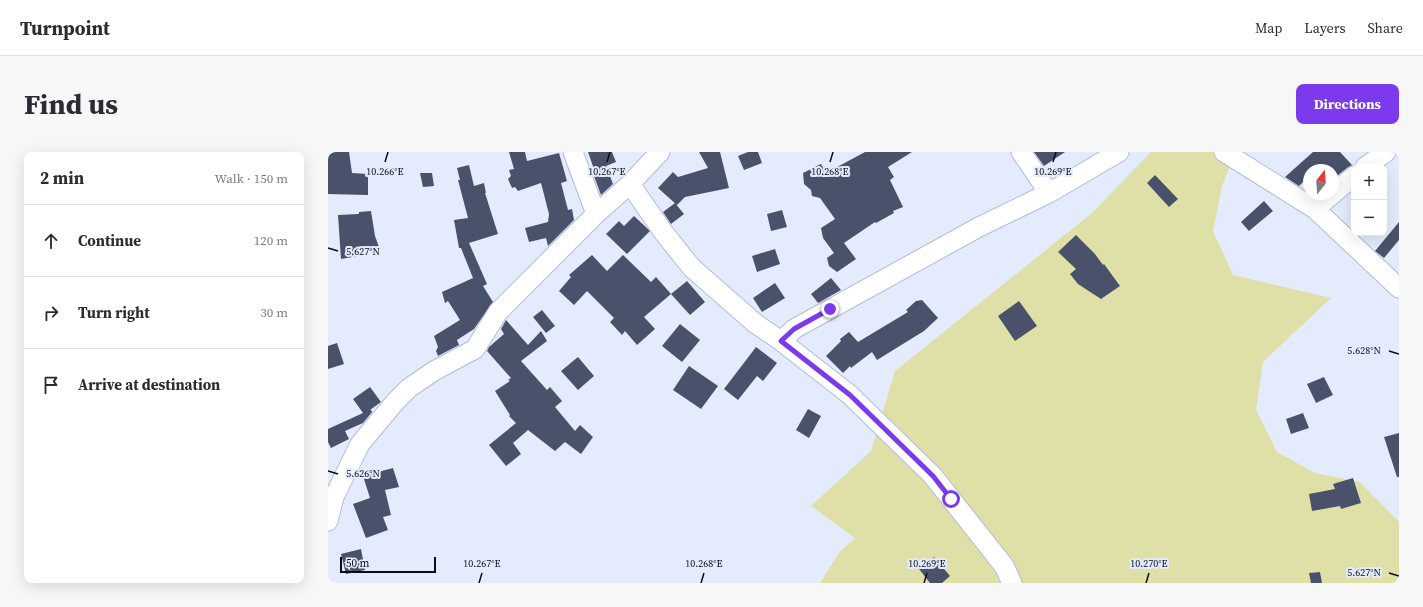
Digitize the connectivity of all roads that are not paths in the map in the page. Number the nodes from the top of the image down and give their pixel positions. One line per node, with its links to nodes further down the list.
1 (573, 152): 12 (street)
2 (660, 152): 9 (street)
3 (1021, 152): 10 (street)
4 (1119, 152): 10 (street)
5 (1224, 152): 11 (street)
6 (1386, 152): 7 (street)
7 (1369, 164)
8 (1351, 179): 11 (street)
9 (630, 184): 12 (street); 14 (street)
10 (1049, 193): 14 (street)
11 (1315, 210): 13 (street)
12 (596, 214): 15 (street)
13 (1399, 288)
14 (787, 335): 16 (street)
15 (328, 521)
16 (1012, 583)

